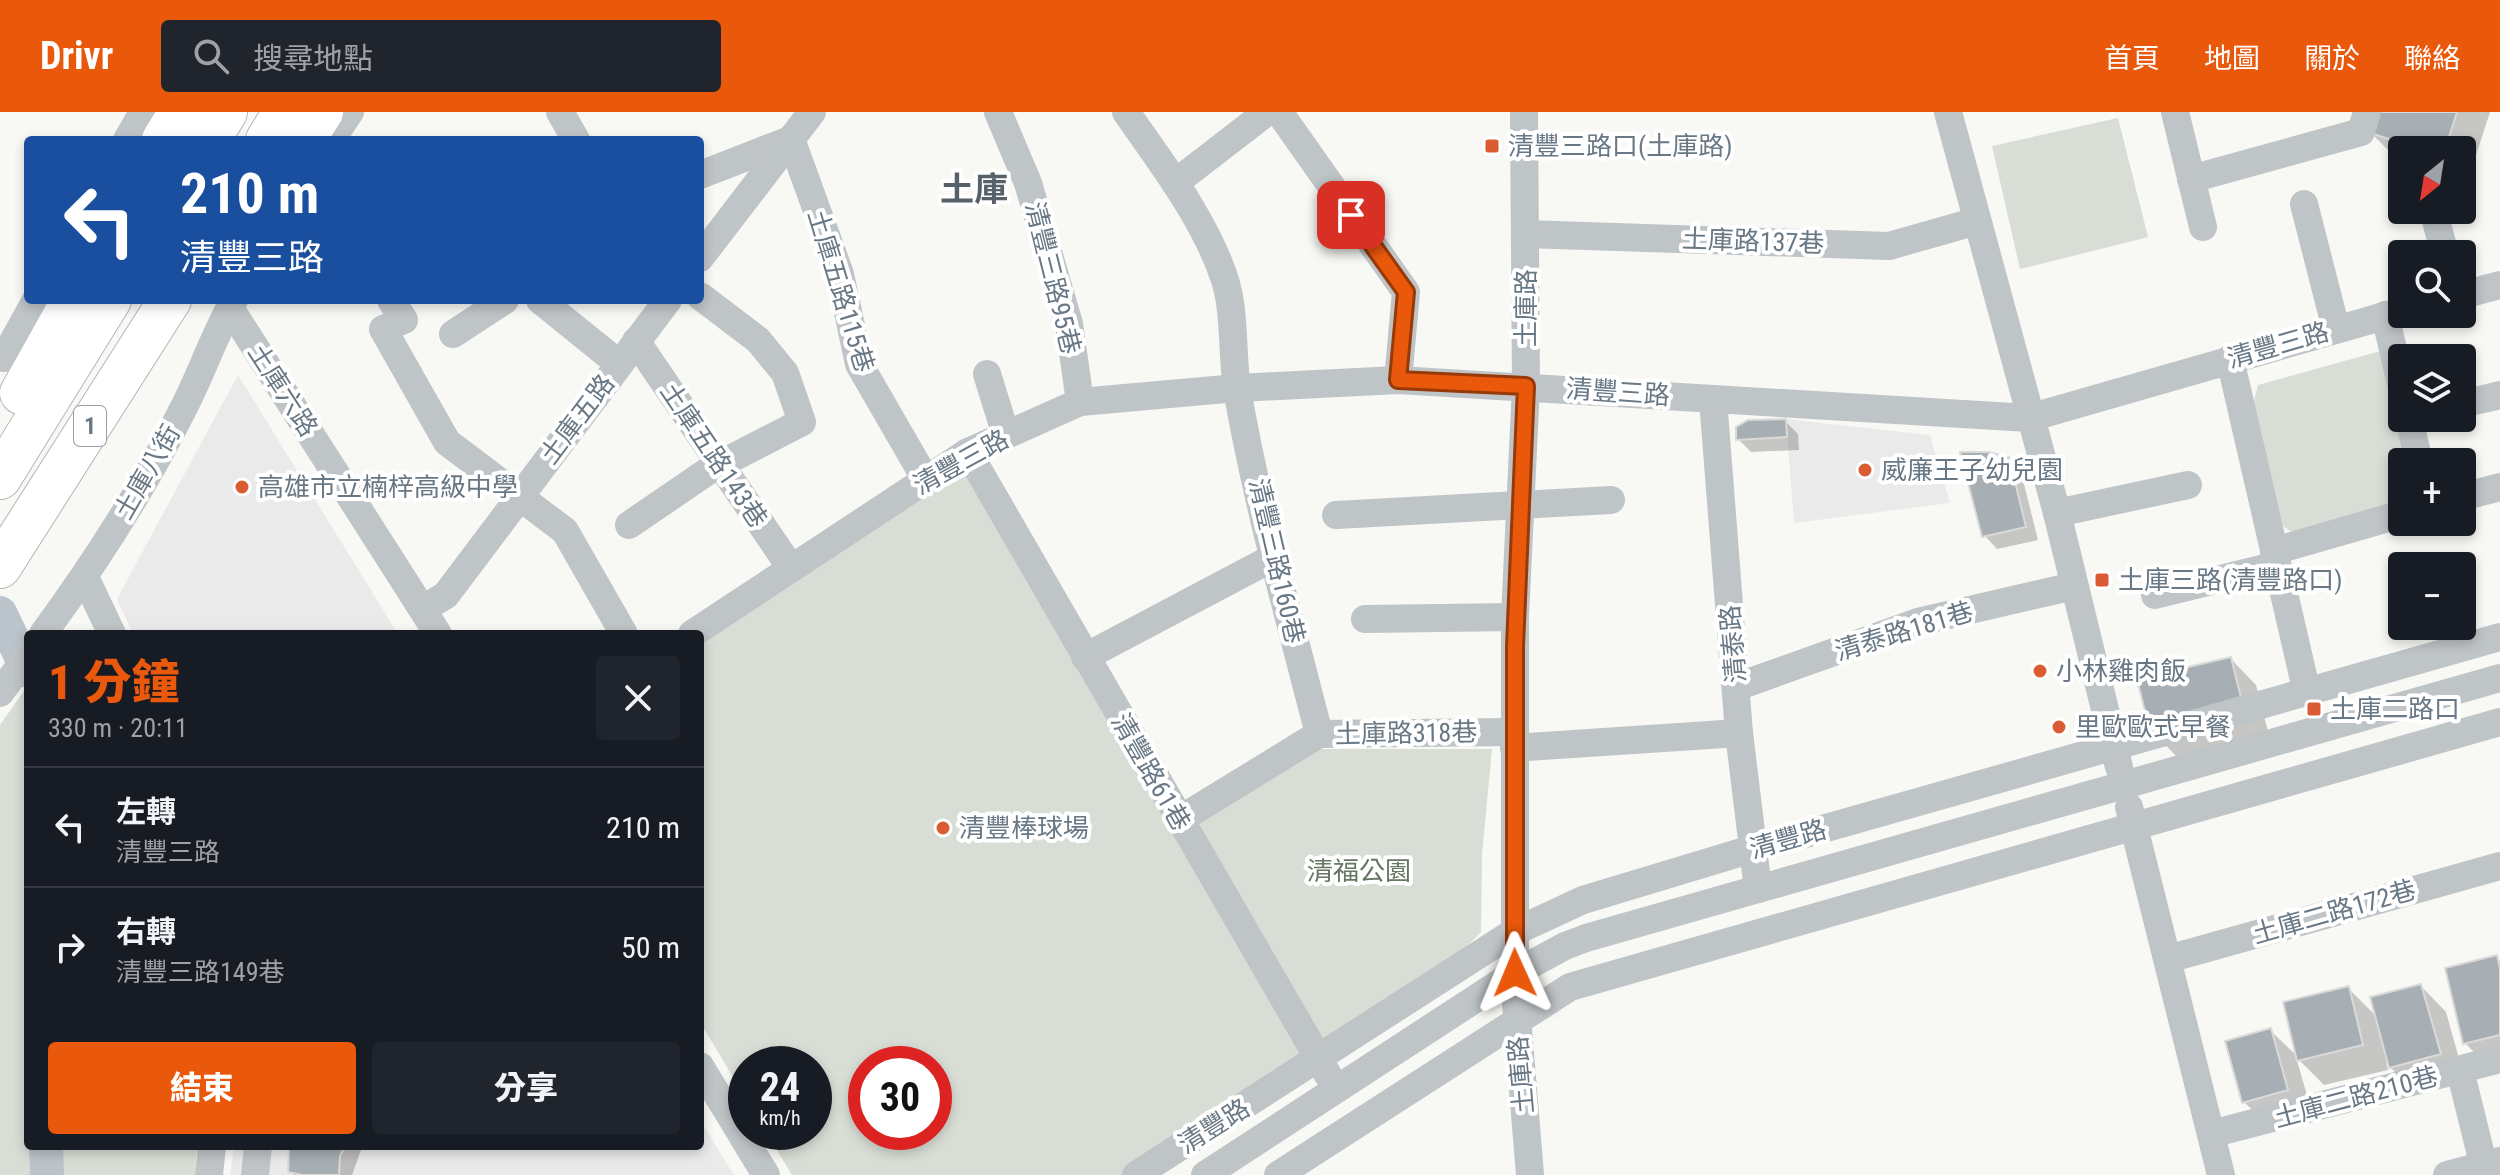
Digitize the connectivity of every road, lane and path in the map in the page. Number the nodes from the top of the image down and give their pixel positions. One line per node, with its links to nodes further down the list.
1 (143, 112): 17 (street)
2 (180, 112): 18 (highway)
3 (226, 112): 19 (highway)
4 (284, 112): 20 (highway)
5 (322, 112): 21 (highway)
6 (350, 112): 22 (street)
7 (560, 112): 23 (street)
8 (812, 112): 24 (street)
9 (998, 112): 59 (street, 清豐三路95巷)
10 (1126, 112): 27 (street, 清豐三路160巷)
11 (1267, 112): 27 (street)
12 (1279, 112): 53 (street)
13 (1524, 112): 31 (street, 土庫路)
14 (1948, 112): 29 (street)
15 (2175, 112): 26 (street)
16 (2367, 112): 26 (street)
17 (129, 136)
18 (165, 136)
19 (211, 136)
20 (269, 136)
21 (307, 136)
22 (334, 136)
23 (574, 136)
24 (791, 139): 25 (street); 32 (street); 66 (street, 土庫五路115巷)
25 (704, 173)
26 (2191, 179): 30 (street)
27 (1175, 183): 55 (street, 清豐三路160巷)
28 (2304, 204): 46 (street)
29 (1977, 221): 31 (street, 土庫路137巷); 60 (street)
30 (2203, 227)
31 (1525, 234): 54 (street, 土庫路)
32 (704, 246)
33 (2500, 285): 34 (street)
34 (2476, 291)
35 (704, 299): 64 (street)
36 (33, 304): 49 (street)
37 (71, 304): 61 (highway)
38 (108, 304): 65 (highway, 1)
39 (167, 304): 79 (highway, 1)
40 (232, 304): 81 (street, 土庫八街); 84 (street, 土庫六路)
41 (394, 304): 70 (street)
42 (499, 304): 47 (street)
43 (545, 304): 51 (street)
44 (665, 304): 48 (street, 土庫五路)
45 (2388, 314): 46 (street, 清豐三路)
46 (2336, 329): 50 (street, 清豐三路)
47 (453, 334)
48 (636, 341): 51 (street, 土庫五路); 64 (street, 土庫五路143巷)
49 (2, 354)
50 (2230, 359): 60 (street, 清豐三路); 78 (street)
51 (618, 363): 70 (street, 土庫五路)
52 (987, 374): 62 (street)
53 (1398, 380): 54 (street, 清豐三路); 55 (street, 清豐三路)
54 (1526, 386): 57 (street, 清豐三路); 72 (street, 土庫路)
55 (1237, 388): 59 (street, 清豐三路); 77 (street, 清豐三路160巷)
56 (2500, 395): 58 (street)
57 (1713, 399): 60 (street, 清豐三路); 96 (street, 清泰路)
58 (2476, 401)
59 (1080, 402): 62 (street, 清豐三路)
60 (2029, 418): 73 (street)
61 (0, 431)
62 (1006, 435): 63 (street, 清豐三路)
63 (968, 452): 66 (street, 清豐三路); 93 (street, 清豐路61巷)
64 (721, 464): 76 (street); 80 (street, 土庫五路143巷)
65 (0, 478)
66 (926, 480): 80 (street, 清豐三路)
67 (2188, 485): 73 (street)
68 (2500, 487): 69 (street)
69 (2476, 493)
70 (519, 497): 84 (street, 土庫五路); 90 (street)
71 (1611, 500): 72 (street)
72 (1520, 504): 74 (street); 85 (street, 土庫路)
73 (2057, 513): 82 (street)
74 (1336, 515)
75 (2388, 519): 78 (street)
76 (629, 525)
77 (1274, 557): 93 (street); 101 (street, 清豐三路160巷)
78 (2276, 558): 83 (street); 98 (street)
79 (5, 559)
80 (791, 568): 91 (street, 清豐三路)
81 (85, 577): 87 (street, 土庫八街); 88 (street)
82 (2074, 586): 96 (street, 清泰路181巷); 103 (street)
83 (2155, 595)
84 (423, 609): 89 (street, 土庫六路)
85 (1515, 617): 86 (street); 102 (street, 土庫路)
86 (1365, 619)
87 (46, 630)
88 (110, 630)
89 (436, 630)
90 (622, 630)
91 (698, 630)
92 (2500, 637): 98 (street, 清豐路)
93 (1085, 657): 105 (street, 清豐路61巷)
94 (24, 660): 97 (street)
95 (2500, 678): 104 (street, 清豐路)
96 (1736, 687): 100 (street, 清泰路)
97 (0, 693)
98 (2307, 693): 103 (street, 清豐路)
99 (2500, 722): 106 (street)
100 (1739, 733): 102 (street, 土庫路318巷); 107 (street, 清泰路)
101 (1319, 734): 102 (street, 土庫路318巷); 105 (street, 土庫路318巷)
102 (1513, 740): 110 (street, 土庫路)
103 (2114, 748): 104 (street); 107 (street, 清豐路)
104 (2124, 785): 106 (street); 109 (street, 清豐路)
105 (1179, 820): 114 (street, 清豐路61巷)
106 (2134, 824): 111 (street); 113 (street)
107 (1752, 849): 109 (street, 清泰路); 110 (street, 清豐路)
108 (2500, 866): 111 (street, 土庫二路172巷)
109 (1758, 889): 112 (street, 清豐路)
110 (1514, 932): 112 (street, 土庫路); 114 (street, 清豐路)
111 (2168, 959): 119 (street)
112 (1515, 973): 113 (street, 土庫路); 118 (street, 清豐路)
113 (1516, 1020): 128 (street); 129 (street, 土庫路)
114 (1319, 1059): 118 (street, 清豐路61巷); 126 (street, 清豐路)
115 (2500, 1059): 116 (street, 土庫二路210巷)
116 (2460, 1070): 119 (street, 土庫二路210巷); 122 (street)
117 (704, 1073): 125 (street)
118 (1337, 1090): 127 (street, 清豐路)
119 (2211, 1134): 130 (street)
120 (212, 1150): 123 (street)
121 (258, 1150): 124 (street)
122 (2490, 1167): 131 (street)
123 (209, 1175)
124 (255, 1175)
125 (766, 1175)
126 (1136, 1175)
127 (1205, 1175)
128 (1278, 1175)
129 (1530, 1175)
130 (2221, 1175)
131 (2447, 1175)

